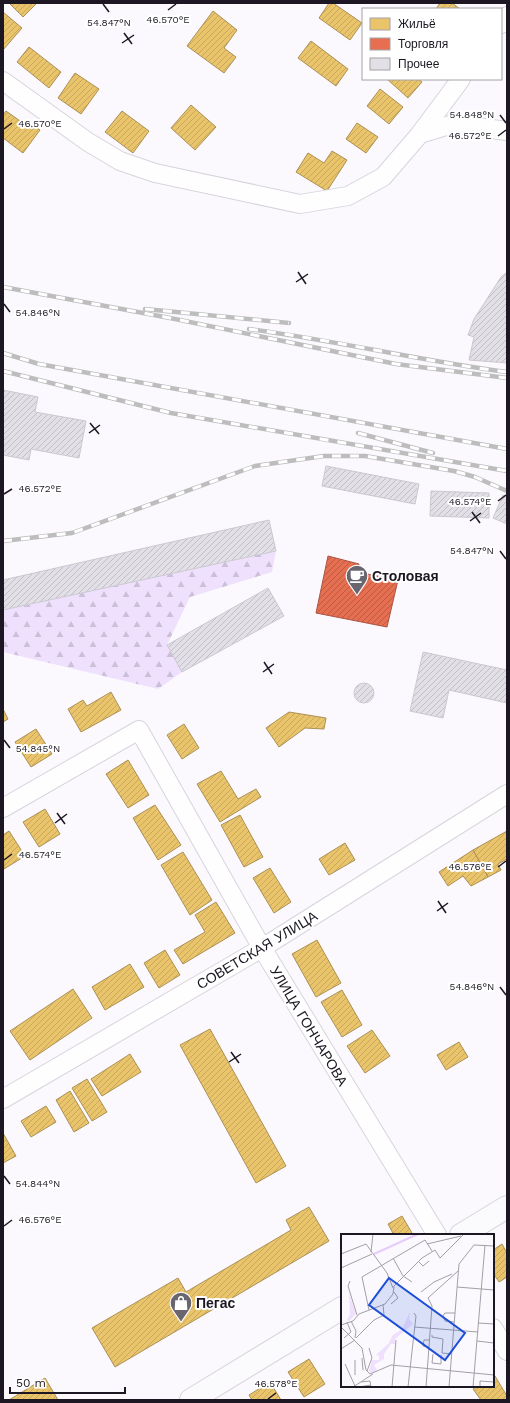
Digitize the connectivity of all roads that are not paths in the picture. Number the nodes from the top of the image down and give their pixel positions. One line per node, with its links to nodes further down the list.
1 (460, 80): 4 (street)
2 (3, 81): 4 (street)
3 (507, 131): 4 (street)
4 (420, 134)
5 (507, 794): 7 (street, СОВЕТСКАЯ УЛИЦА)
6 (3, 808): 7 (street, УЛИЦА ГОНЧАРОВА)
7 (262, 948): 8 (street, СОВЕТСКАЯ УЛИЦА); 10 (street, УЛИЦА ГОНЧАРОВА)
8 (3, 1100)
9 (507, 1207): 11 (street)
10 (436, 1234)
11 (463, 1234)
12 (341, 1309): 15 (street)
13 (494, 1330): 14 (street)
14 (507, 1351)
15 (191, 1400)

